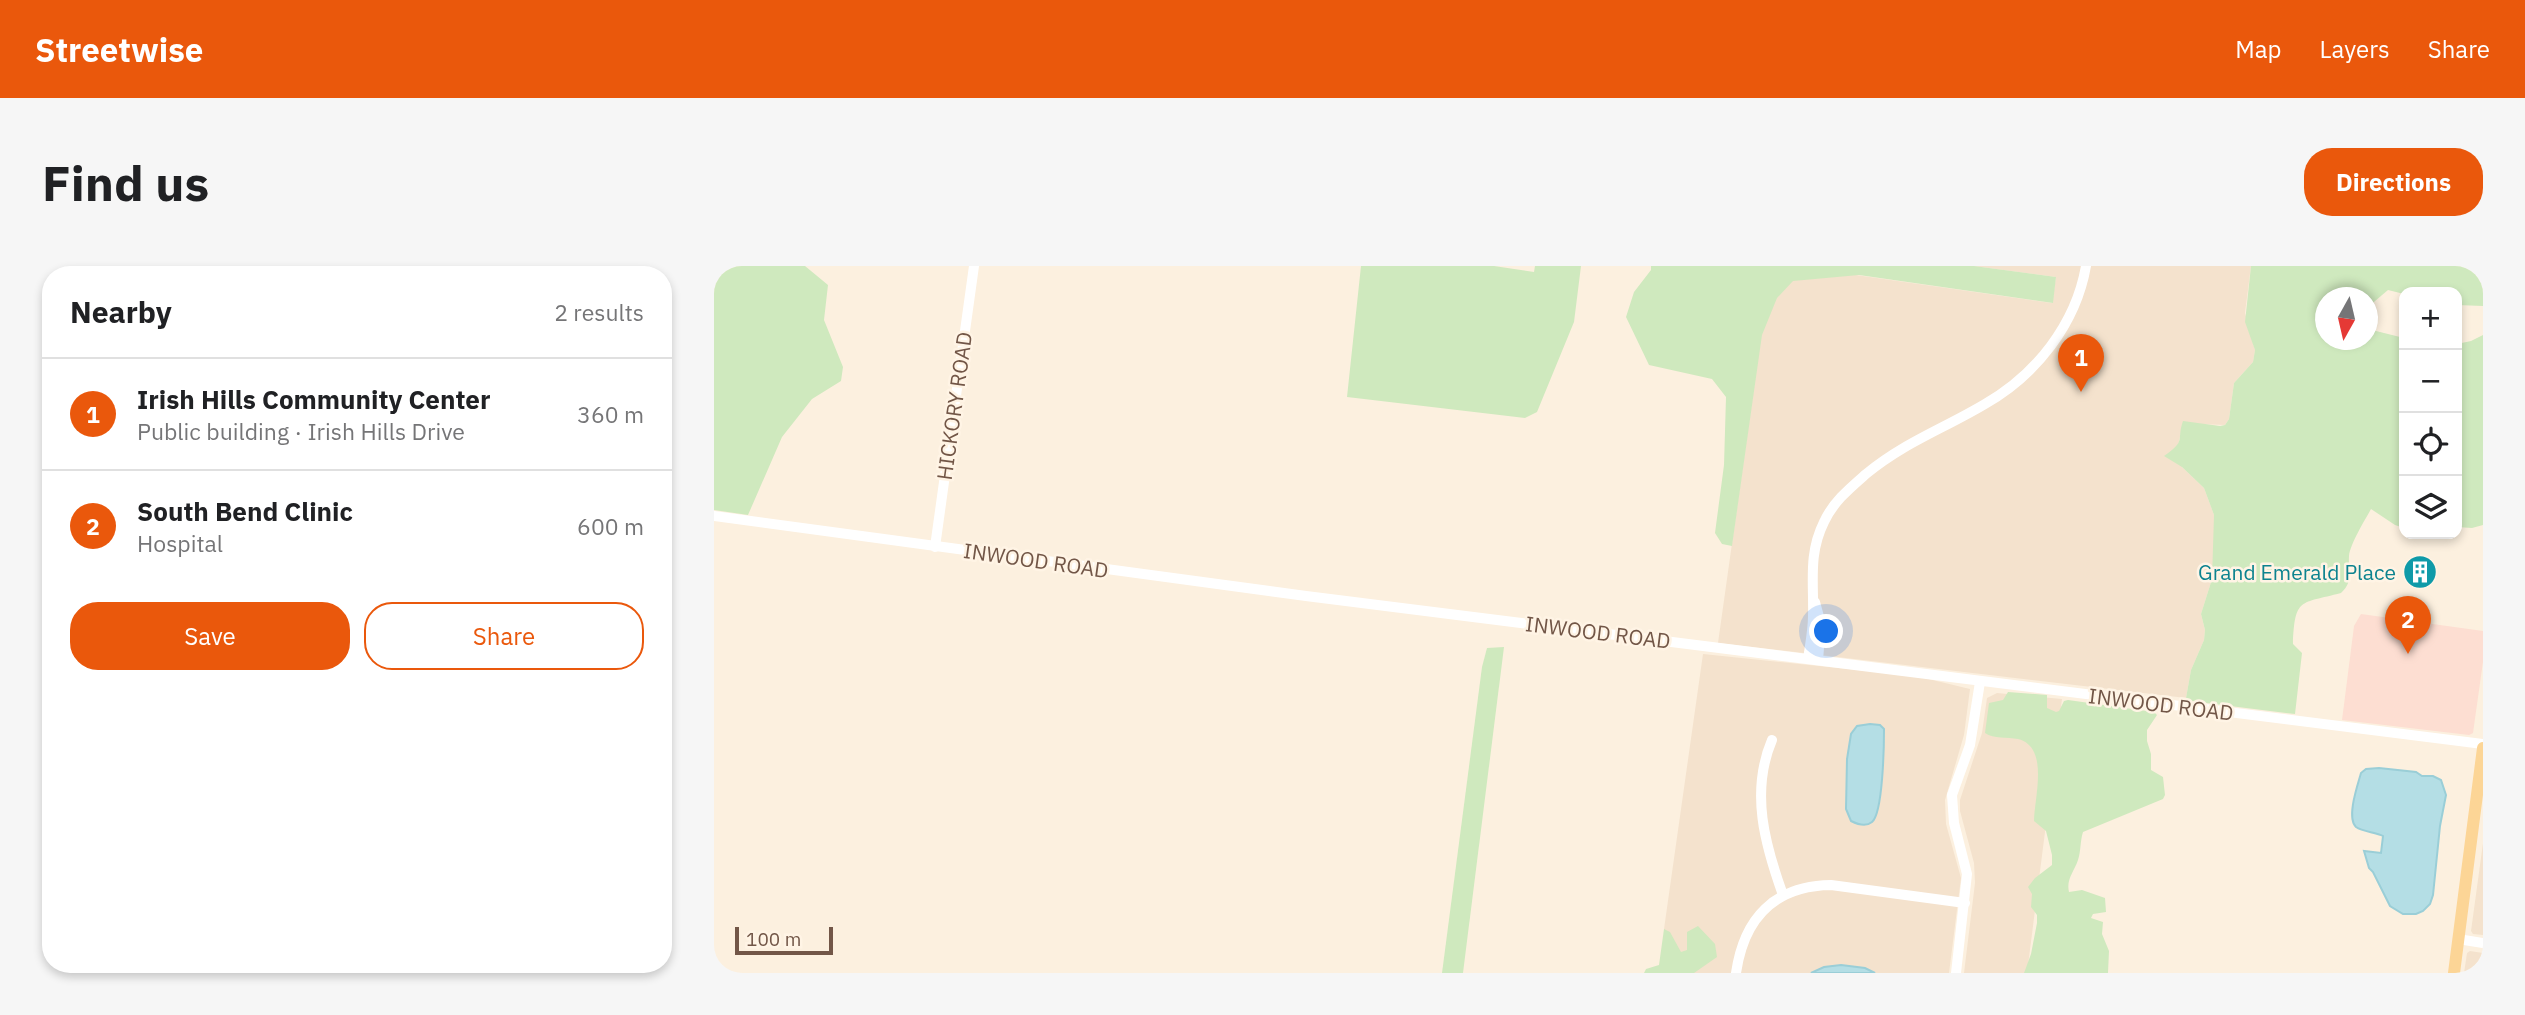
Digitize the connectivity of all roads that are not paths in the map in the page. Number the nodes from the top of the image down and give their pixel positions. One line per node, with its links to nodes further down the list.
1 (974, 266): 4 (street, HICKORY ROAD)
2 (2086, 266): 5 (street)
3 (714, 516): 4 (street, INWOOD ROAD)
4 (935, 547): 5 (street, INWOOD ROAD)
5 (1813, 659): 6 (street, INWOOD ROAD)
6 (1980, 682): 8 (street, INWOOD ROAD); 10 (street)
7 (1772, 740): 9 (street)
8 (2483, 746): 11 (main road)
9 (1783, 895): 10 (street); 13 (street)
10 (1965, 903): 14 (street)
11 (2458, 939): 12 (street); 15 (main road)
12 (2483, 943)
13 (1736, 973)
14 (1956, 973)
15 (2454, 973)

